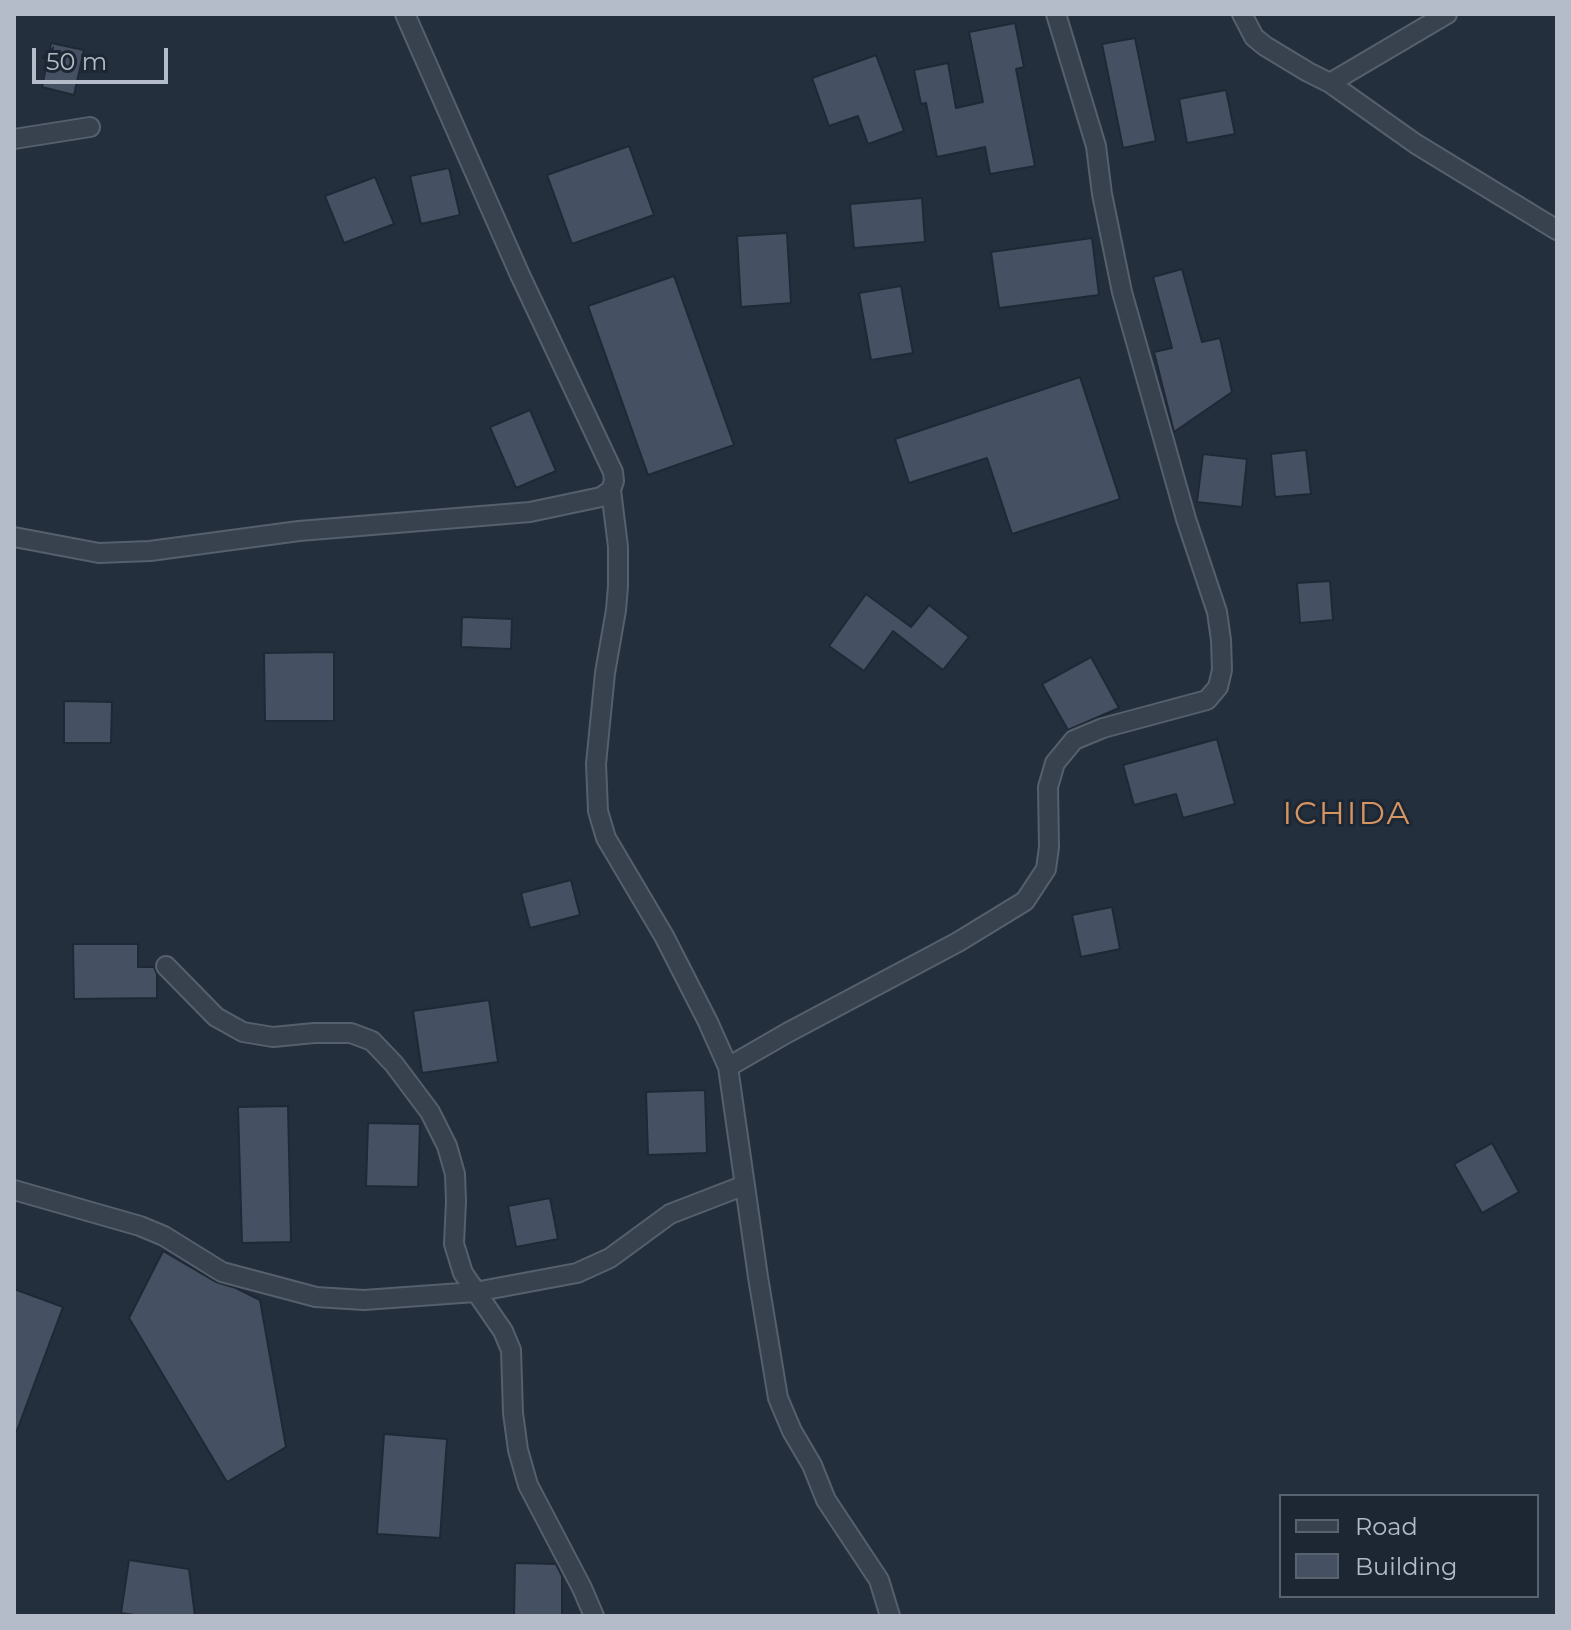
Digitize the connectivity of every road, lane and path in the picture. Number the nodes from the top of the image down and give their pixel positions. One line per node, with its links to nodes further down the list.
1 (405, 14): 9 (street)
2 (1056, 14): 12 (street)
3 (1242, 14): 5 (street)
4 (1447, 14): 5 (street)
5 (1330, 83): 8 (street)
6 (90, 127): 7 (street)
7 (14, 139)
8 (1557, 230)
9 (611, 490): 10 (street); 12 (street)
10 (14, 537)
11 (166, 966): 15 (street)
12 (728, 1067): 13 (street)
13 (745, 1185): 15 (street); 16 (street)
14 (14, 1190): 15 (street)
15 (475, 1292): 17 (street)
16 (885, 1614)
17 (594, 1616)

